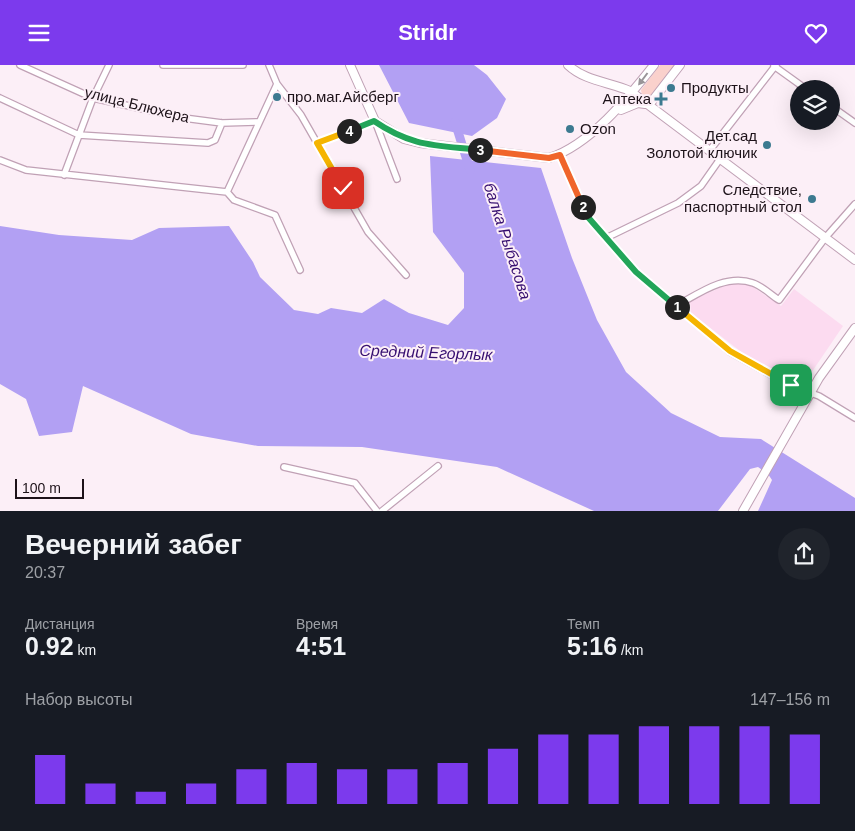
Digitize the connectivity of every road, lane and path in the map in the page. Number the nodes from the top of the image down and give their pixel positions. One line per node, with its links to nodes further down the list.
1 (20, 65): 16 (street, улица Блюхера)
2 (109, 65): 16 (street)
3 (163, 65): 4 (street)
4 (243, 65)
5 (269, 65): 13 (street)
6 (350, 65): 20 (main road)
7 (568, 65): 11 (main road)
8 (654, 65): 14 (main road, one-way to 14)
9 (680, 65): 17 (main road)
10 (775, 66): 12 (street); 26 (street)
11 (576, 68): 14 (main road)
12 (794, 80)
13 (277, 84): 21 (street); 25 (street)
14 (633, 93): 17 (main road); 19 (main road)
15 (0, 98): 24 (street)
16 (93, 98): 22 (street, улица Блюхера); 24 (street)
17 (648, 105): 19 (main road); 26 (main road)
18 (840, 112): 23 (street)
19 (610, 116): 27 (main road)
20 (374, 121): 25 (street); 27 (main road); 31 (street)
21 (258, 122): 22 (street, улица Блюхера); 32 (street)
22 (222, 123): 24 (street)
23 (855, 123)
24 (79, 135): 30 (street)
25 (317, 143): 38 (street)
26 (710, 150): 28 (main road)
27 (560, 155): 34 (street)
28 (720, 159): 34 (street); 35 (main road)
29 (0, 160): 30 (street)
30 (64, 175): 32 (street)
31 (398, 179)
32 (226, 192): 37 (street)
33 (855, 203): 35 (street)
34 (606, 238): 39 (street)
35 (825, 238): 36 (main road); 39 (street)
36 (855, 260)
37 (300, 271)
38 (406, 275)
39 (676, 306): 41 (street)
40 (855, 328): 41 (main road)
41 (811, 393): 42 (street); 47 (main road)
42 (855, 418)
43 (438, 466): 46 (street)
44 (284, 467): 45 (street)
45 (377, 511)
46 (382, 511)
47 (743, 511)

